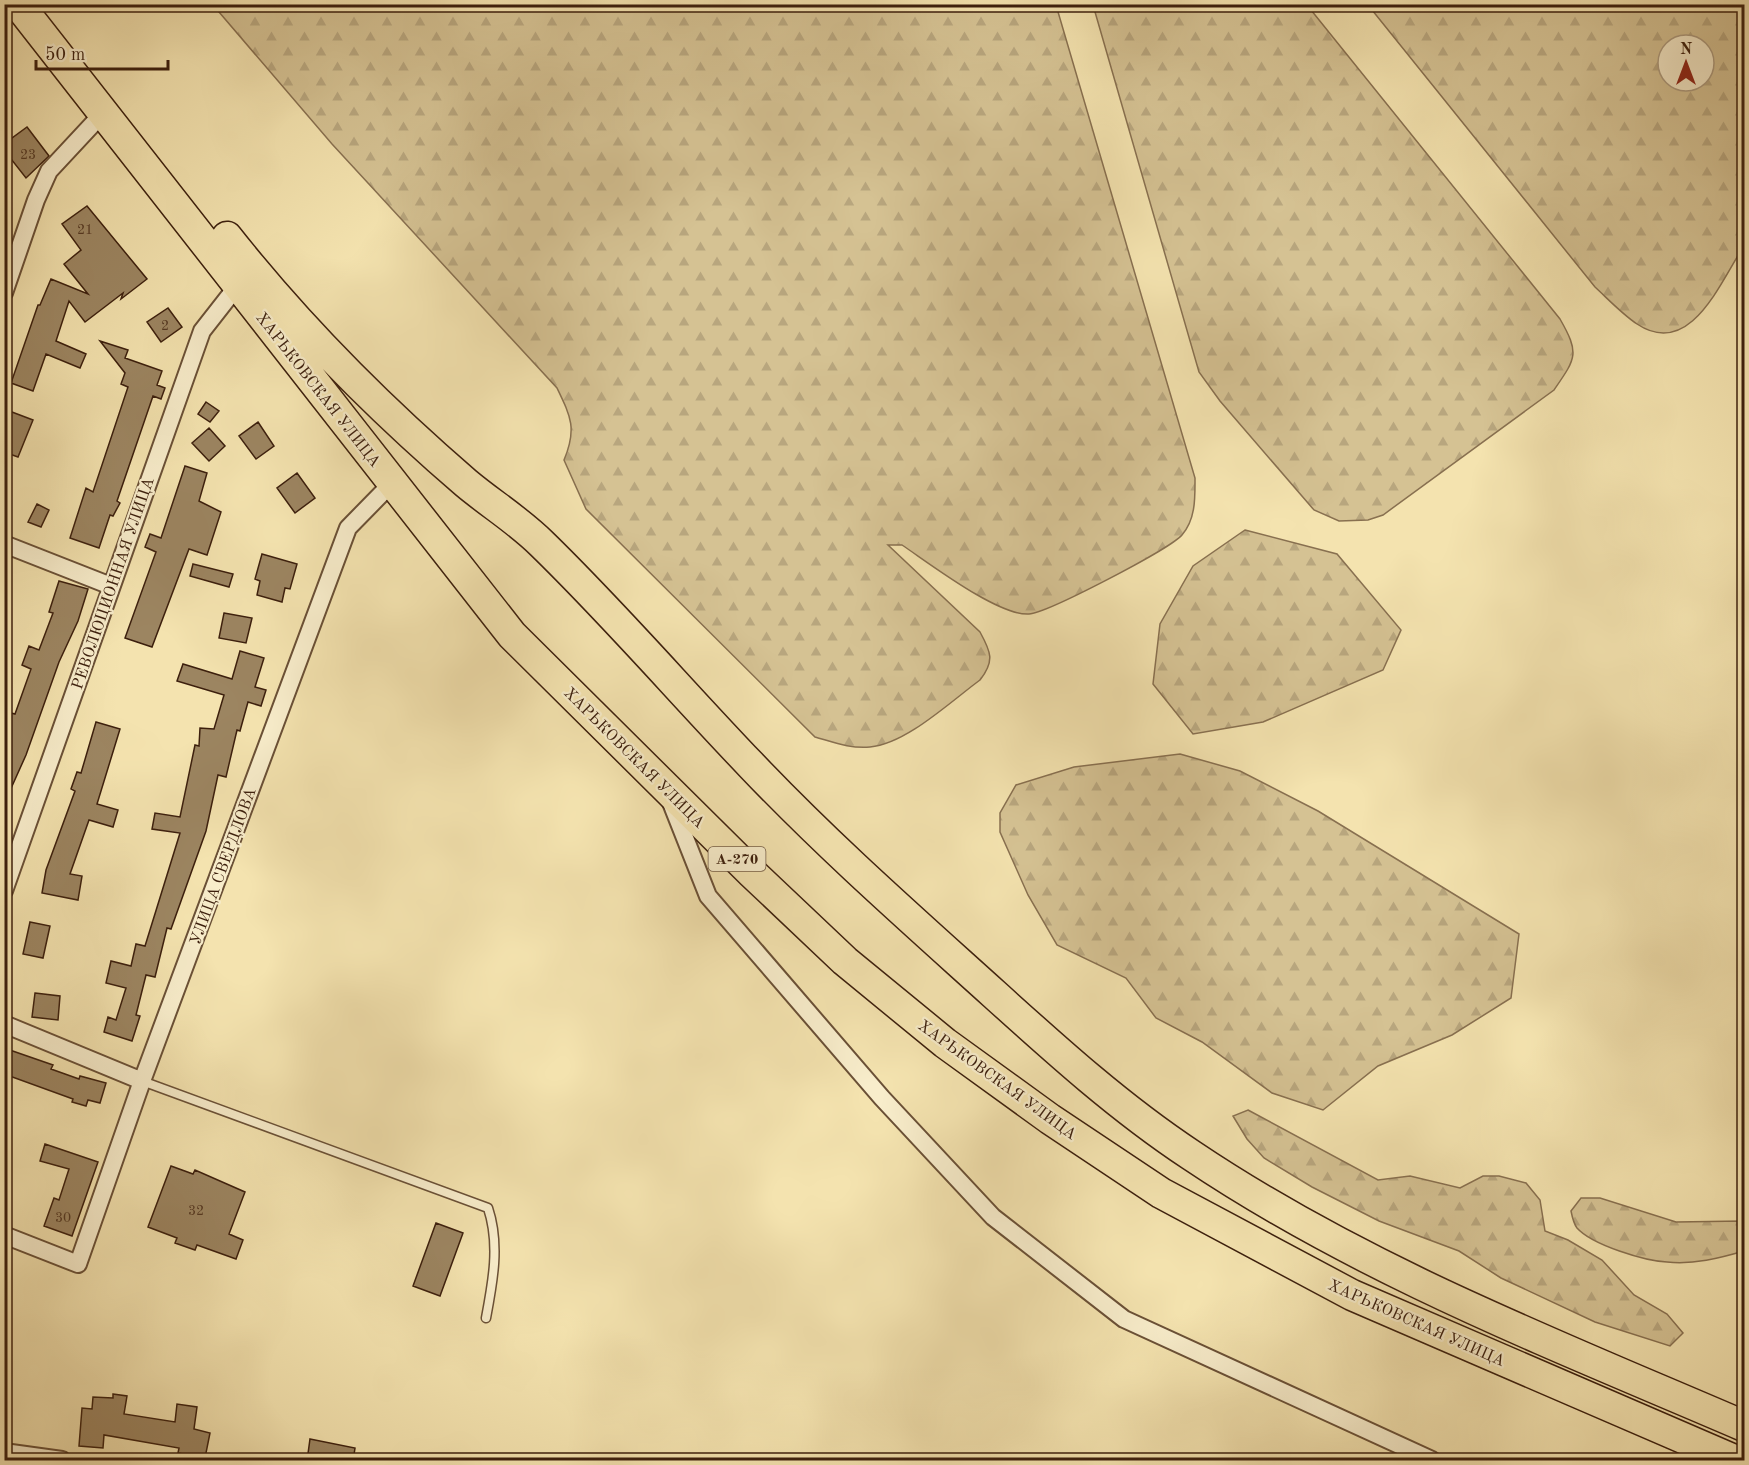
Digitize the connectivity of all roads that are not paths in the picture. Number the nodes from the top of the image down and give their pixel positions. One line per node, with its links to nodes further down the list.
1 (18, 4): 3 (highway, ХАРЬКОВСКАЯ УЛИЦА / А-270)
2 (43, 4): 15 (highway, ХАРЬКОВСКАЯ УЛИЦА)
3 (103, 114): 4 (highway, ХАРЬКОВСКАЯ УЛИЦА / А-270); 5 (street)
4 (238, 285): 6 (highway, ХАРЬКОВСКАЯ УЛИЦА / А-270); 8 (street, РЕВОЛЮЦИОННАЯ УЛИЦА)
5 (4, 293)
6 (392, 483): 9 (highway, ХАРЬКОВСКАЯ УЛИЦА / А-270); 12 (street, УЛИЦА СВЕРДЛОВА)
7 (4, 544): 8 (street)
8 (111, 586): 10 (street, РЕВОЛЮЦИОННАЯ УЛИЦА)
9 (664, 785): 18 (street); 19 (highway, ХАРЬКОВСКАЯ УЛИЦА / А-270)
10 (4, 891)
11 (4, 1024): 12 (street)
12 (142, 1081): 13 (street, УЛИЦА СВЕРДЛОВА); 14 (lane)
13 (4, 1235)
14 (486, 1318)
15 (1744, 1426)
16 (4, 1452): 17 (street)
17 (62, 1461)
18 (1432, 1461)
19 (1734, 1461)

